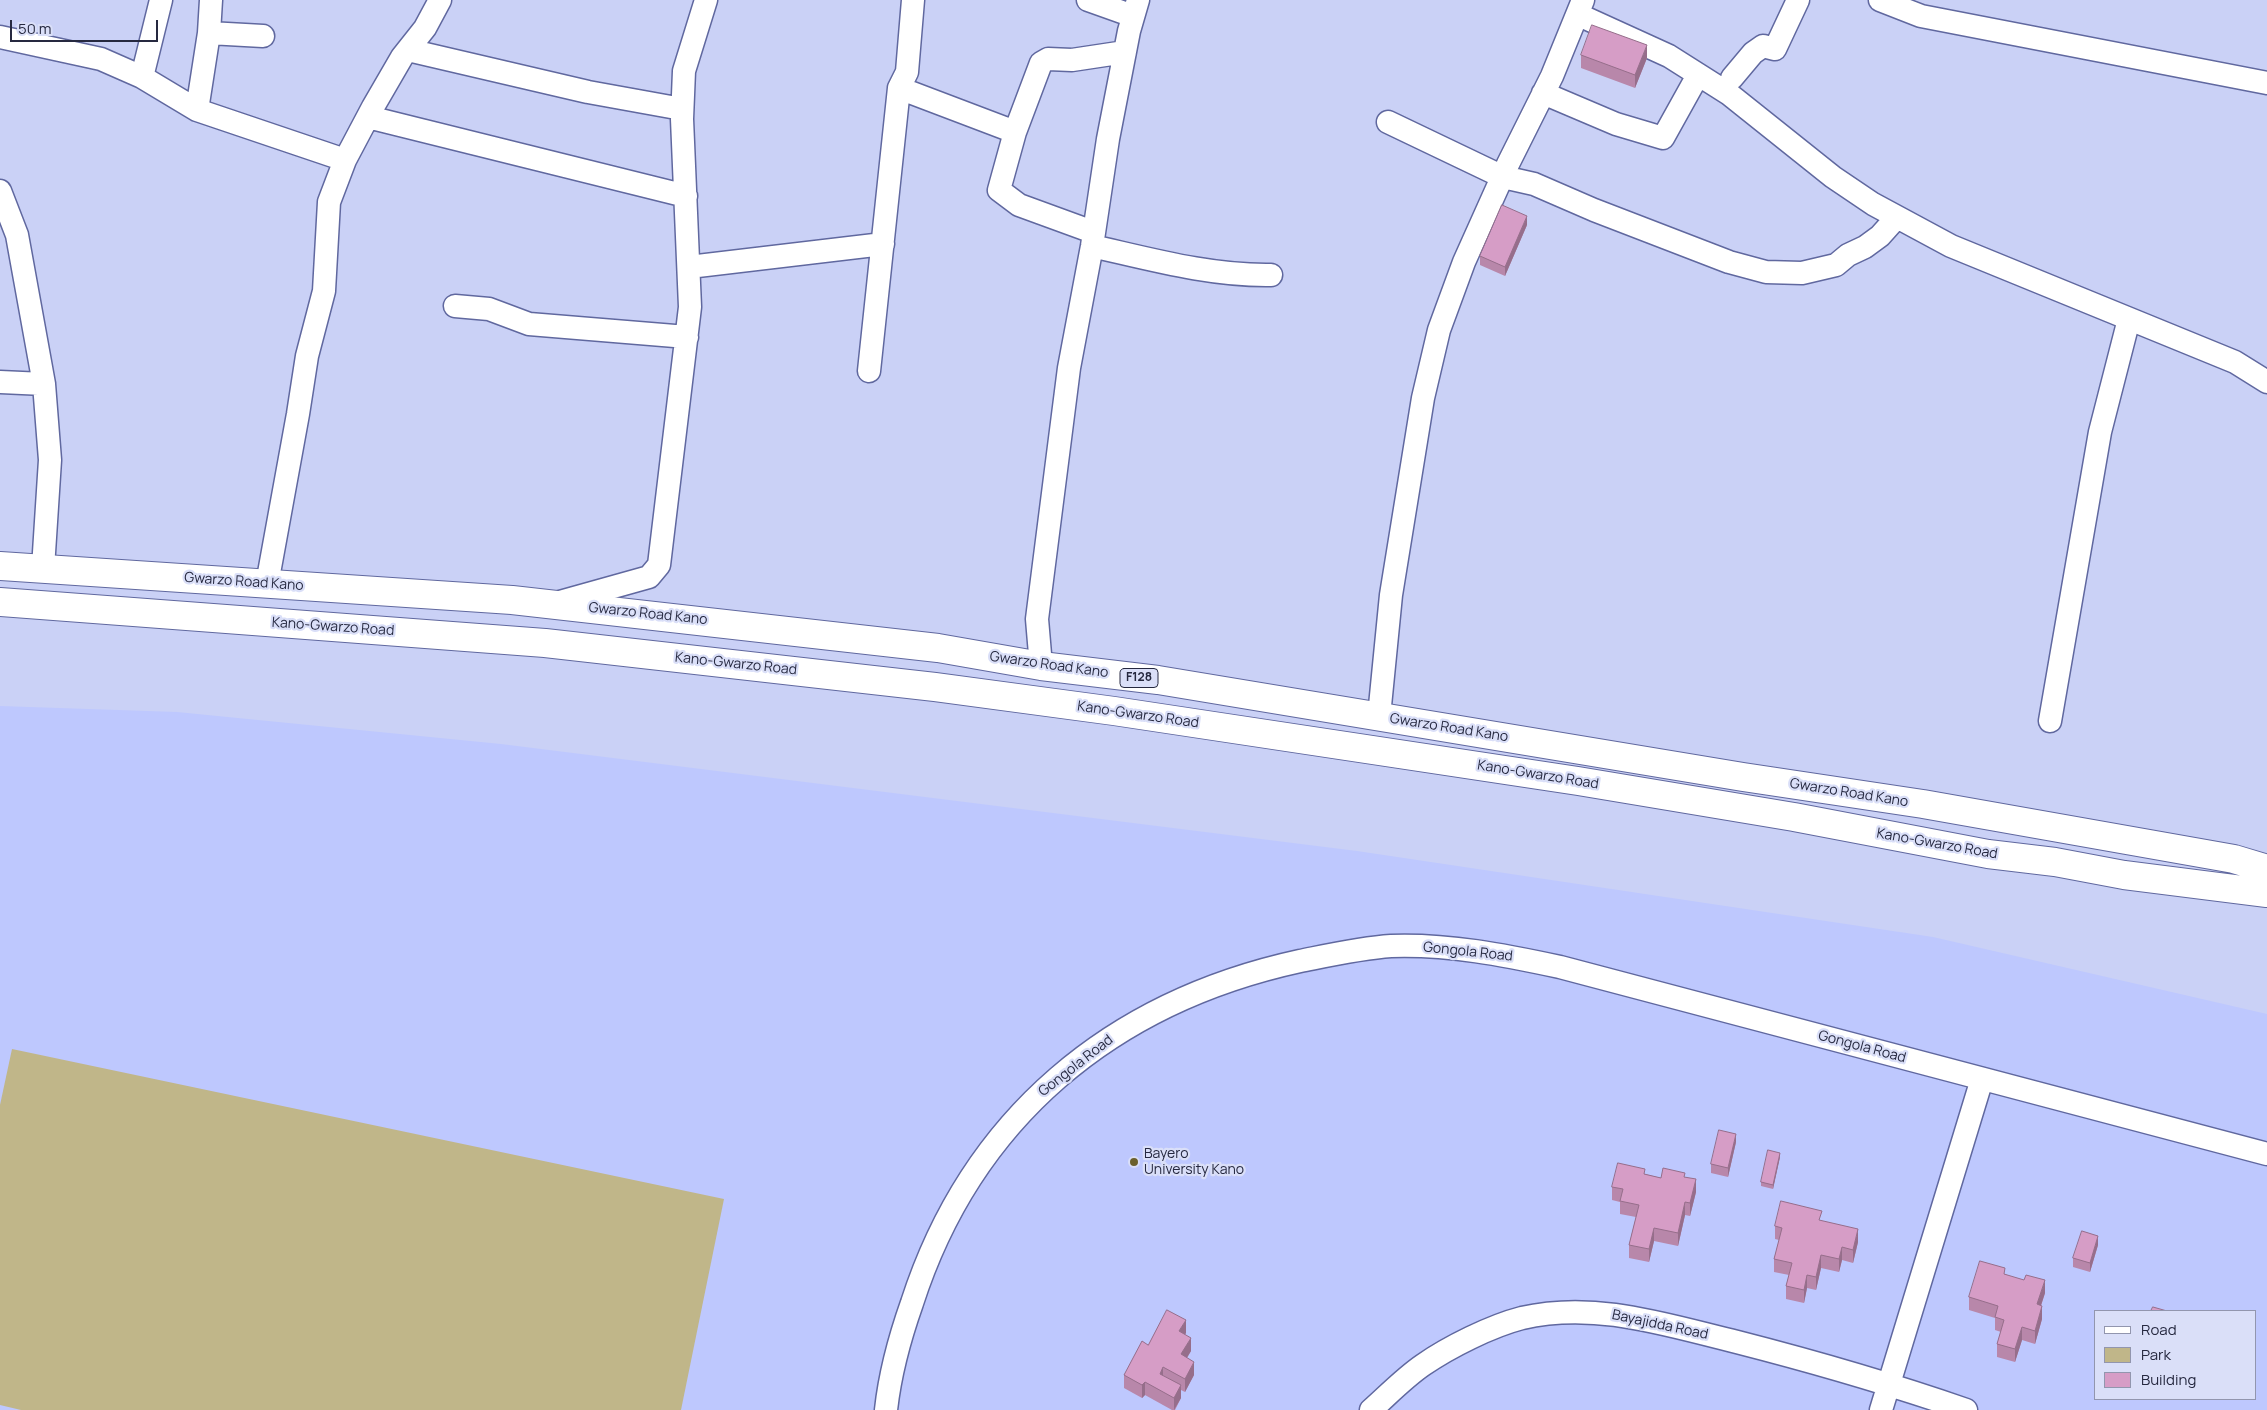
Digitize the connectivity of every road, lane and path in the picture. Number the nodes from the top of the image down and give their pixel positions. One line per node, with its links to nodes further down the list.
1 (161, 0): 17 (street)
2 (211, 0): 11 (street)
3 (440, 0): 14 (street)
4 (706, 0): 22 (street)
5 (913, 0): 20 (street)
6 (1088, 0): 10 (street)
7 (1798, 0): 18 (street)
8 (1880, 0): 19 (street)
9 (1581, 7): 16 (street); 21 (street)
10 (1136, 8): 15 (street)
11 (209, 33): 12 (street); 23 (street)
12 (263, 36)
13 (0, 37): 17 (street)
14 (408, 50): 22 (street); 24 (street)
15 (1125, 52): 26 (street); 32 (street)
16 (1698, 74): 21 (street); 31 (street)
17 (142, 77): 23 (street)
18 (1732, 78)
19 (2267, 83)
20 (899, 88): 26 (street); 33 (street)
21 (1543, 93): 28 (street)
22 (682, 109): 30 (street)
23 (197, 110): 27 (street)
24 (368, 116): 27 (street); 30 (street)
25 (1388, 122): 28 (street)
26 (1015, 132): 32 (street)
27 (345, 160): 45 (street)
28 (1503, 177): 31 (street); 49 (street)
29 (0, 191): 42 (street)
30 (686, 196): 34 (street)
31 (1897, 217): 37 (street)
32 (1092, 239): 35 (street); 48 (street)
33 (883, 244): 34 (street); 39 (street)
34 (689, 267): 38 (street)
35 (1271, 275)
36 (455, 306): 38 (street)
37 (2129, 319): 41 (street); 50 (street)
38 (687, 337): 47 (street)
39 (868, 371)
40 (0, 382): 42 (street)
41 (2267, 382)
42 (44, 384): 44 (street)
43 (0, 566): 44 (main road, Gwarzo Road Kano / F128)
44 (43, 568): 45 (main road, Gwarzo Road Kano / F128)
45 (267, 584): 47 (main road, Gwarzo Road Kano / F128)
46 (0, 602): 52 (main road, Kano-Gwarzo Road)
47 (552, 604): 48 (main road, Gwarzo Road Kano / F128)
48 (1040, 666): 49 (main road, Gwarzo Road Kano / F128)
49 (1379, 716): 51 (main road, Gwarzo Road Kano / F128)
50 (2050, 721)
51 (2267, 868)
52 (2267, 893)
53 (1982, 1078): 54 (street, Gongola Road); 55 (street); 56 (street, Gongola Road)
54 (2267, 1154)
55 (1889, 1383): 57 (street, Bayajidda Road); 58 (street); 59 (street, Bayajidda Road)
56 (886, 1410)
57 (1371, 1410)
58 (1881, 1410)
59 (1966, 1410)

